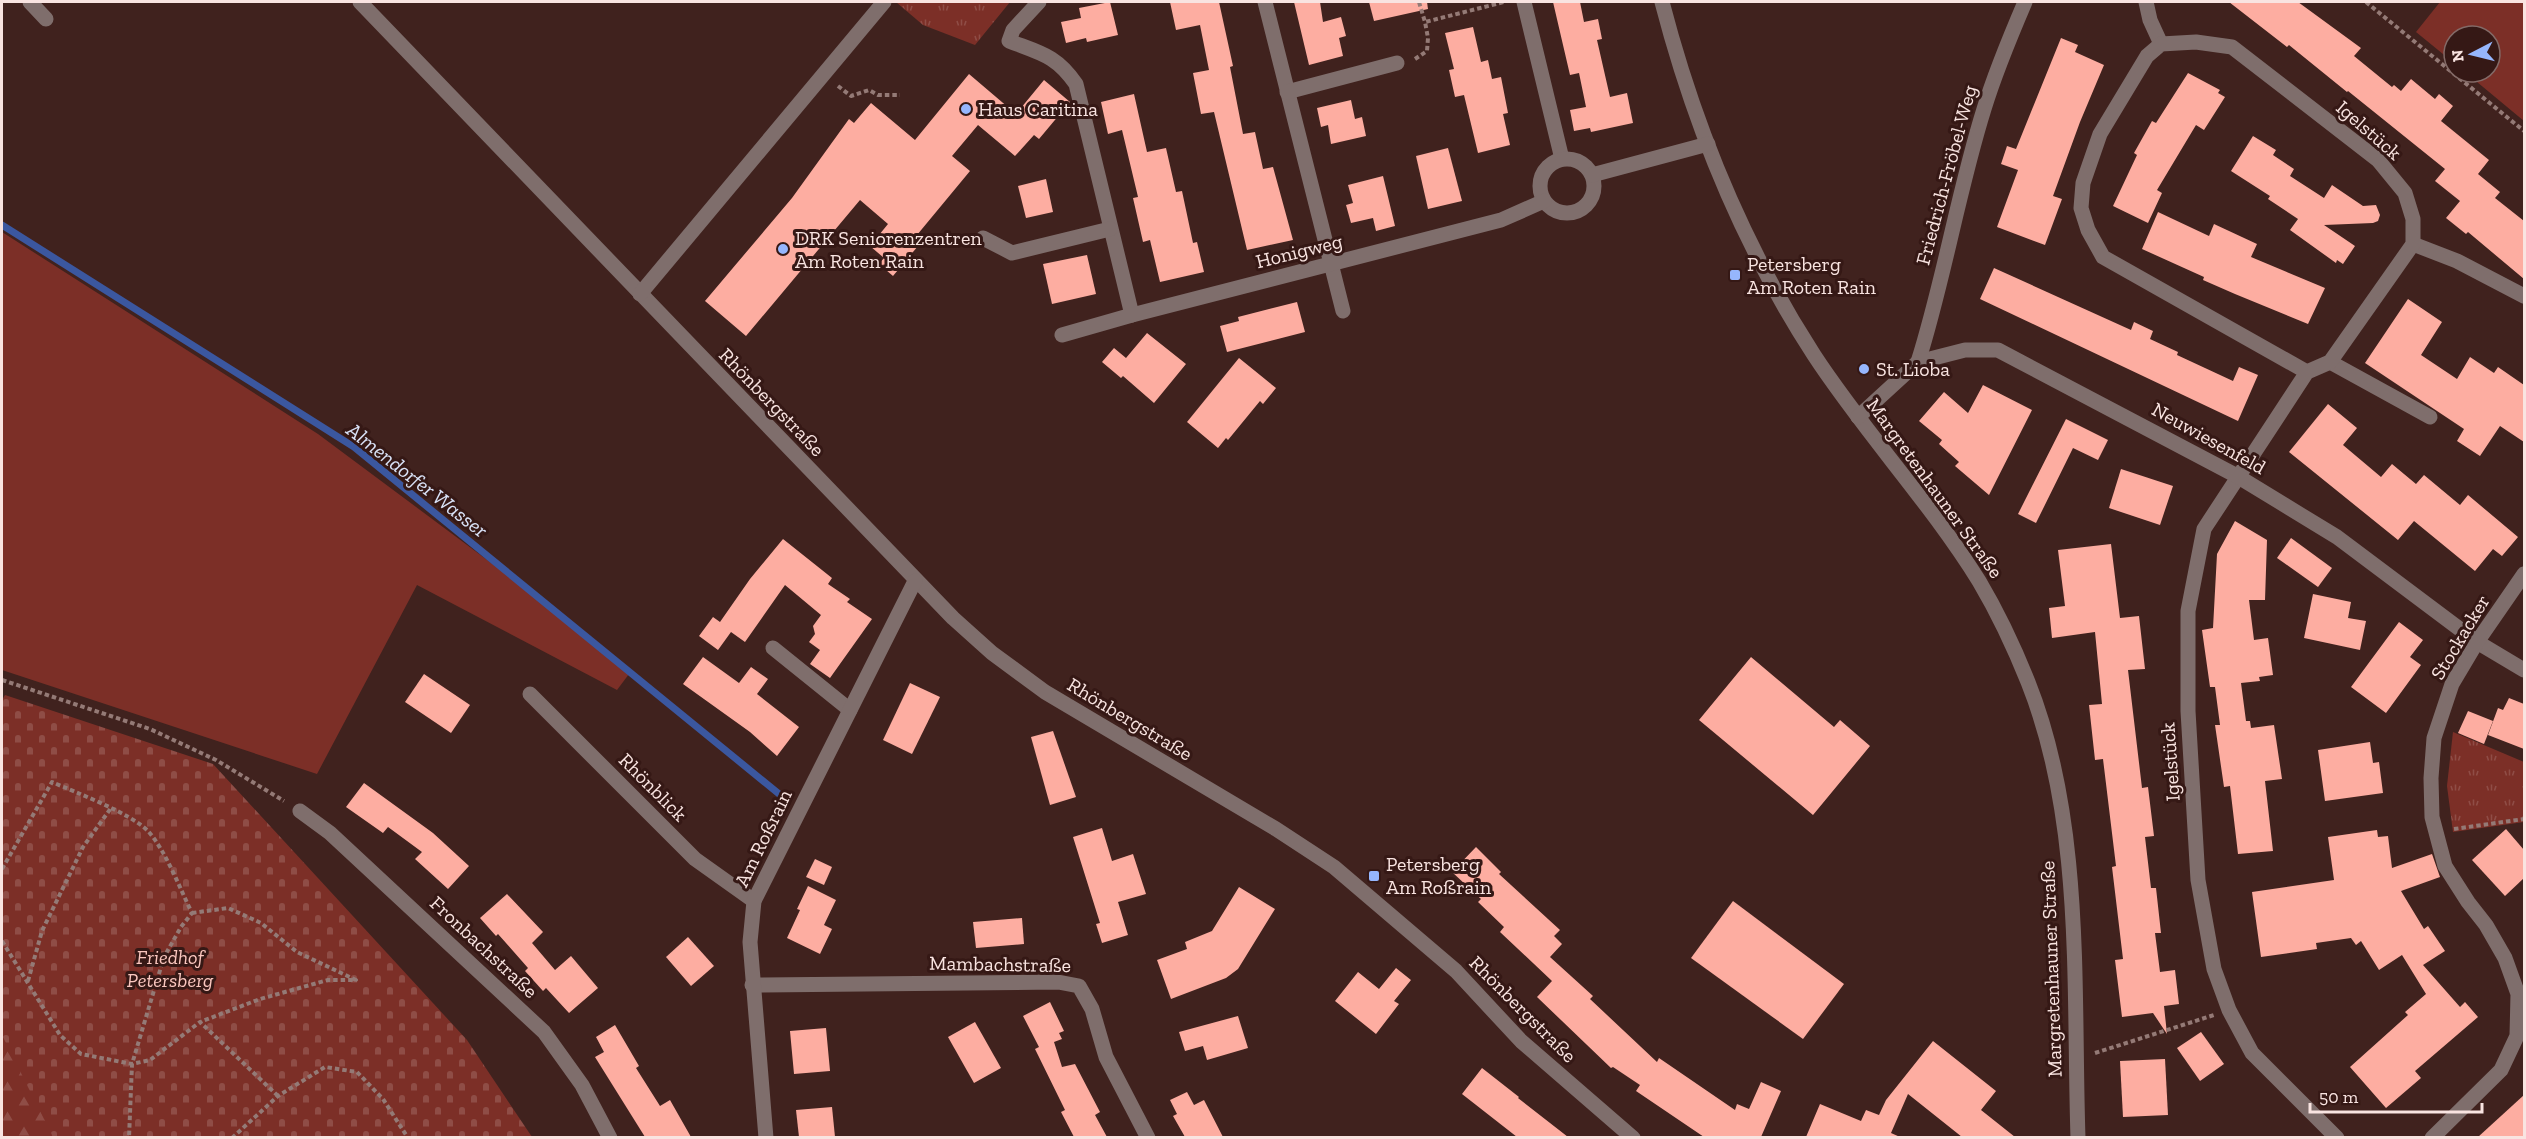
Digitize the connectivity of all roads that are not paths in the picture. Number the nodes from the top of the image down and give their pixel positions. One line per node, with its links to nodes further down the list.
1 (30, 2): 10 (street)
2 (360, 2): 22 (street, Rhönbergstraße)
3 (884, 2): 22 (street)
4 (1039, 2): 18 (street)
5 (1265, 2): 13 (street)
6 (1524, 2): 15 (street)
7 (1662, 2): 14 (street, Margretenhauner Straße)
8 (2025, 2): 28 (street, Friedrich-Fröbel-Weg)
9 (2146, 2): 11 (street)
10 (46, 19)
11 (2161, 44): 20 (street, Igelstück); 29 (street)
12 (1397, 63): 13 (street)
13 (1287, 92): 21 (street)
14 (1708, 144): 16 (street); 30 (street, Margretenhauner Straße)
15 (1562, 159): 16 (street); 17 (street)
16 (1592, 175): 17 (street)
17 (1544, 201): 21 (street, Honigweg)
18 (1110, 229): 19 (street); 25 (street)
19 (983, 238)
20 (2414, 244): 23 (street); 27 (street)
21 (1330, 265): 24 (street); 25 (street, Honigweg)
22 (640, 294): 34 (street, Rhönbergstraße)
23 (2524, 296)
24 (1343, 311)
25 (1132, 315): 26 (street, Honigweg)
26 (1062, 335)
27 (2330, 362): 29 (street); 31 (street)
28 (1918, 363): 30 (street, Neuwiesenfeld); 32 (street, Neuwiesenfeld)
29 (2307, 372): 32 (street, Igelstück)
30 (1858, 417): 47 (street, Margretenhauner Straße)
31 (2430, 417)
32 (2237, 476): 35 (street, Neuwiesenfeld); 48 (street, Igelstück)
33 (2524, 574): 35 (street, Stockacker)
34 (915, 581): 39 (street, Am Roßrain); 46 (street, Rhönbergstraße)
35 (2477, 642): 37 (street, Neuwiesenfeld); 49 (street, Stockacker)
36 (773, 648): 39 (street)
37 (2524, 670)
38 (530, 694): 41 (street, Rhönblick)
39 (850, 710): 41 (street, Am Roßrain)
40 (300, 811): 43 (street, Fronbachstraße)
41 (754, 901): 42 (street, Am Roßrain)
42 (752, 986): 44 (street, Am Roßrain); 45 (street, Mambachstraße)
43 (610, 1137)
44 (766, 1137)
45 (1148, 1137)
46 (1633, 1137)
47 (2078, 1137)
48 (2337, 1137)
49 (2432, 1137)

